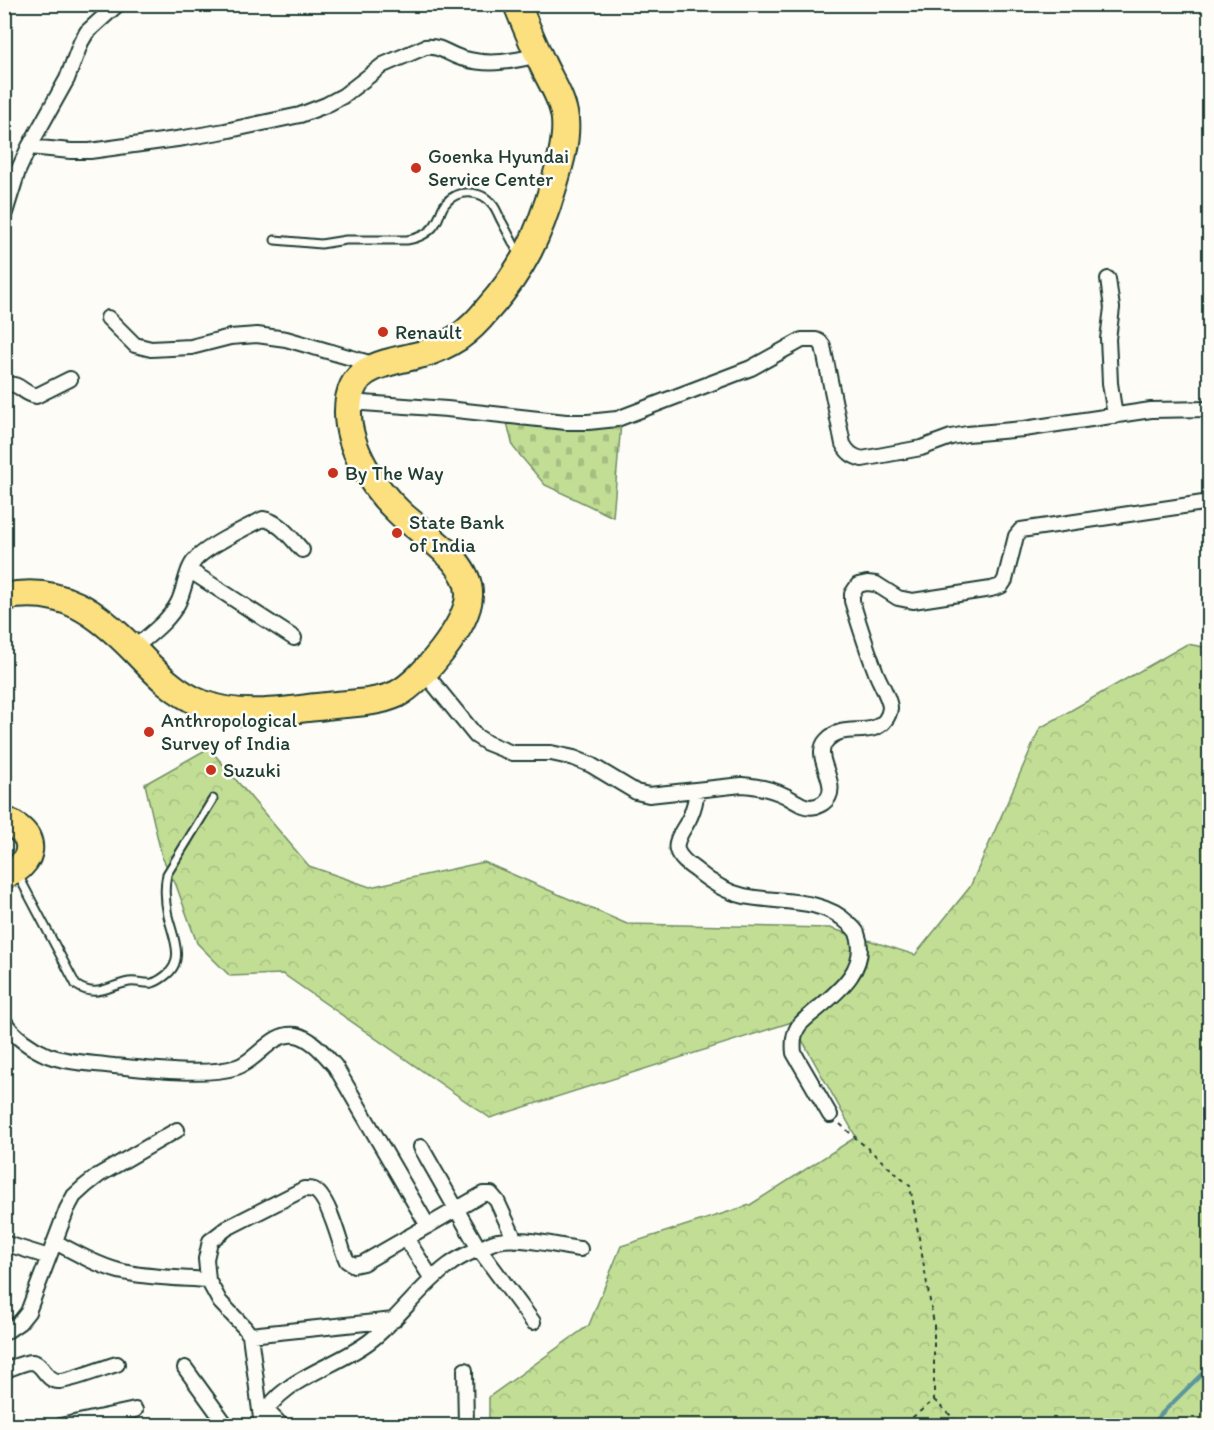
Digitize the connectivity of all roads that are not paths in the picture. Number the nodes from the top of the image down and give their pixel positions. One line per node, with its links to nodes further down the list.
1 (118, 4): 4 (street)
2 (517, 4): 3 (highway)
3 (539, 55): 4 (street); 8 (highway)
4 (29, 147): 5 (street)
5 (11, 170): 6 (street)
6 (4, 216)
7 (275, 240): 8 (lane)
8 (523, 262): 11 (highway)
9 (1108, 279): 16 (street)
10 (108, 318): 11 (street)
11 (378, 366): 14 (highway)
12 (70, 379): 13 (street)
13 (4, 384)
14 (349, 402): 16 (street); 23 (highway)
15 (1209, 409): 16 (street)
16 (1115, 416)
17 (1209, 502): 24 (street)
18 (302, 550): 19 (street)
19 (189, 570): 21 (street); 22 (street)
20 (4, 597): 22 (highway)
21 (294, 638)
22 (133, 649): 23 (highway)
23 (424, 672): 24 (street)
24 (697, 790): 29 (street)
25 (213, 799): 27 (lane)
26 (4, 820): 27 (highway)
27 (10, 873)
28 (4, 1021): 33 (street)
29 (830, 1115)
30 (177, 1130): 36 (street)
31 (421, 1147): 32 (street)
32 (456, 1209): 33 (street); 35 (street); 38 (street)
33 (428, 1226): 34 (street)
34 (406, 1238): 41 (street); 42 (street)
35 (515, 1240): 38 (street); 39 (street)
36 (55, 1242): 40 (street); 42 (street)
37 (4, 1243): 40 (street)
38 (479, 1249): 41 (street); 44 (street)
39 (580, 1249)
40 (49, 1257): 45 (street)
41 (432, 1279): 43 (street)
42 (208, 1280): 46 (street)
43 (394, 1320): 46 (street); 52 (street)
44 (533, 1322)
45 (4, 1333)
46 (250, 1335): 52 (street)
47 (117, 1364): 50 (street)
48 (185, 1368): 54 (street)
49 (465, 1370): 56 (street)
50 (4, 1371)
51 (135, 1410): 53 (street)
52 (262, 1418): 55 (street)
53 (60, 1425)
54 (227, 1425)
55 (282, 1425)
56 (466, 1425)

